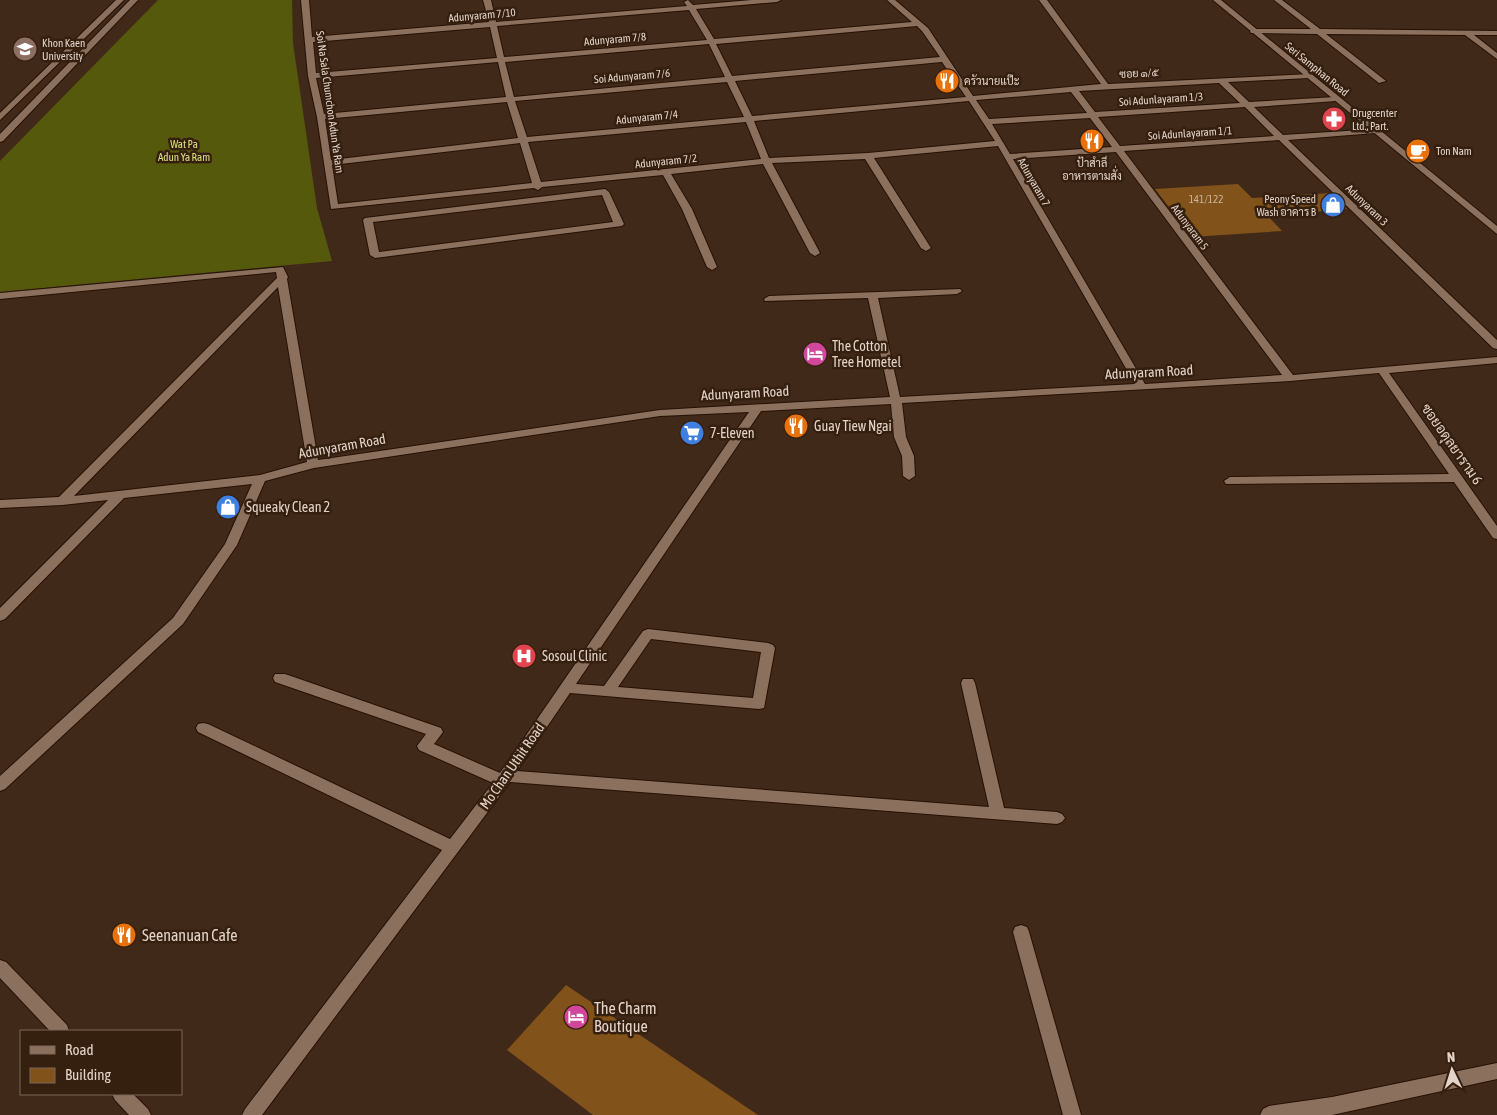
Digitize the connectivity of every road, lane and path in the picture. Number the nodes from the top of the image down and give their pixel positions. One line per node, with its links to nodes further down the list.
1 (120, 0): 35 (street)
2 (134, 0): 40 (street)
3 (306, 0): 17 (street, Soi Na Sala Chumchon Adun Ya Ram)
4 (487, 0): 12 (street)
5 (777, 0): 10 (street, Adunyaram 7/10)
6 (891, 0): 11 (street, Adunyaram 7)
7 (1043, 0): 27 (street)
8 (1217, 0): 14 (street, Seri Samphan Road)
9 (1278, 0): 13 (street)
10 (688, 4): 12 (street, Adunyaram 7/10); 18 (street)
11 (920, 24): 18 (street, Adunyaram 7/8); 21 (street, Adunyaram 7)
12 (492, 25): 17 (street, Adunyaram 7/10); 20 (street)
13 (1315, 30): 14 (street); 15 (street); 26 (street)
14 (1254, 32): 23 (street, Seri Samphan Road)
15 (1467, 33): 16 (street); 19 (street)
16 (1497, 33)
17 (308, 40): 22 (street, Soi Na Sala Chumchon Adun Ya Ram)
18 (712, 42): 20 (street, Adunyaram 7/8); 24 (street)
19 (1497, 57)
20 (501, 60): 22 (street, Adunyaram 7/8); 29 (street)
21 (945, 60): 24 (street, Soi Adunyaram 7/6); 31 (street, Adunyaram 7)
22 (312, 76): 34 (street, Soi Na Sala Chumchon Adun Ya Ram)
23 (1308, 76): 25 (street, ซอย ๑/๕); 30 (street, Seri Samphan Road)
24 (729, 78): 29 (street, Soi Adunyaram 7/6); 36 (street)
25 (1221, 80): 27 (street, ซอย ๑/๕); 32 (street, Adunyaram 3)
26 (1382, 81)
27 (1106, 86): 28 (street, ซอย ๑/๕)
28 (1073, 89): 31 (street, ซอย ๑/๕); 33 (street, Adunyaram 5)
29 (510, 98): 34 (street, Soi Adunyaram 7/6); 41 (street)
30 (1336, 99): 32 (street, Soi Adunlayaram 1/3); 38 (street, Seri Samphan Road)
31 (971, 100): 36 (street, Adunyaram 7/4); 37 (street, Adunyaram 7)
32 (1246, 105): 33 (street, Soi Adunlayaram 1/3); 39 (street, Adunyaram 3)
33 (1092, 115): 37 (street, Soi Adunlayaram 1/3); 43 (street, Adunyaram 5)
34 (321, 117): 47 (street, Soi Na Sala Chumchon Adun Ya Ram)
35 (0, 118)
36 (749, 118): 41 (street, Adunyaram 7/4); 46 (street)
37 (987, 122): 42 (street, Adunyaram 7)
38 (1376, 131): 39 (street, Soi Adunlayaram 1/1); 53 (street, Seri Samphan Road)
39 (1280, 138): 43 (street, Soi Adunlayaram 1/1); 62 (street, Adunyaram 3)
40 (0, 139)
41 (524, 140): 47 (street, Adunyaram 7/4); 49 (street)
42 (1000, 143): 44 (street, Adunyaram 7/2); 45 (street, Adunyaram 7)
43 (1118, 149): 45 (street, Soi Adunlayaram 1/1); 65 (street, Adunyaram 5)
44 (868, 156): 46 (street, Adunyaram 7/2); 54 (street)
45 (1006, 157): 66 (street, Adunyaram 7)
46 (766, 161): 48 (street, Adunyaram 7/2); 55 (street)
47 (327, 163): 51 (street, Soi Na Sala Chumchon Adun Ya Ram)
48 (666, 172): 49 (street, Adunyaram 7/2); 56 (street)
49 (538, 187): 50 (street, Adunyaram 7/2)
50 (481, 192): 51 (street, Adunyaram 7/2); 52 (street)
51 (334, 206)
52 (484, 206): 52 (street)
53 (1497, 230)
54 (926, 248)
55 (815, 253)
56 (712, 267)
57 (283, 276): 60 (street); 69 (street); 75 (street)
58 (957, 291): 59 (street)
59 (872, 295): 61 (street); 67 (street)
60 (0, 296)
61 (769, 299)
62 (1497, 346)
63 (1497, 360): 64 (street, Adunyaram Road)
64 (1382, 370): 65 (street, Adunyaram Road); 71 (street, ซอยอดุลยาราม 6)
65 (1290, 378): 66 (street, Adunyaram Road)
66 (1142, 387): 67 (street, Adunyaram Road)
67 (896, 400): 68 (street, Adunyaram Road); 70 (street)
68 (758, 407): 69 (street, Adunyaram Road); 81 (street, Mo Chan Uthit Road)
69 (313, 464): 72 (street, Adunyaram Road)
70 (909, 476)
71 (1457, 478): 73 (street); 77 (street, ซอยอดุลยาราม 6)
72 (260, 479): 74 (street, Adunyaram Road); 85 (street)
73 (1230, 481)
74 (122, 493): 75 (street, Adunyaram Road); 78 (street)
75 (62, 501): 76 (street, Adunyaram Road)
76 (0, 504)
77 (1497, 535)
78 (0, 616)
79 (280, 678): 84 (street)
80 (968, 683): 86 (street)
81 (566, 688): 82 (street); 84 (street, Mo Chan Uthit Road)
82 (608, 692): 82 (street)
83 (203, 728): 88 (street)
84 (504, 778): 86 (street); 88 (street, Mo Chan Uthit Road)
85 (0, 785)
86 (998, 813): 87 (street)
87 (1057, 818)
88 (453, 848): 96 (street, Mo Chan Uthit Road)
89 (1021, 932): 97 (street)
90 (0, 967): 91 (street)
91 (60, 1030)
92 (1497, 1071): 94 (street)
93 (122, 1095): 95 (street)
94 (1333, 1110): 98 (street)
95 (142, 1115)
96 (251, 1115)
97 (1072, 1115)
98 (1269, 1115)

